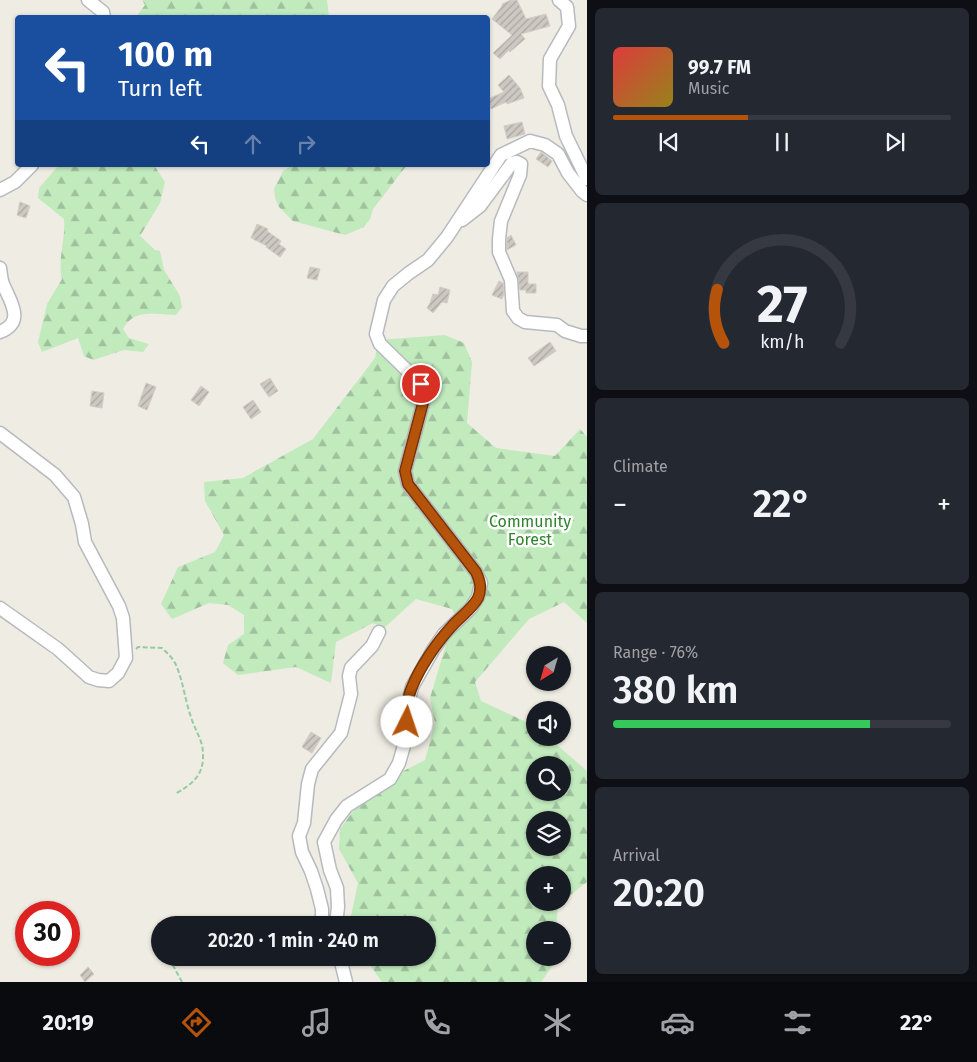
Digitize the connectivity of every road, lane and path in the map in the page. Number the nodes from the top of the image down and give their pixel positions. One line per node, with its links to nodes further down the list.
1 (88, 0): 3 (street)
2 (559, 0): 5 (street)
3 (104, 15)
4 (30, 167): 6 (street)
5 (587, 179)
6 (0, 190)
7 (587, 195): 8 (street)
8 (456, 224): 11 (street); 18 (street)
9 (0, 268): 10 (street)
10 (0, 332)
11 (587, 336)
12 (0, 433): 15 (street)
13 (0, 608): 15 (street)
14 (379, 632): 17 (street)
15 (126, 658): 16 (path)
16 (175, 794)
17 (322, 916)
18 (336, 916)
19 (173, 966): 21 (path)
20 (342, 966): 22 (street)
21 (182, 982)
22 (346, 982)

